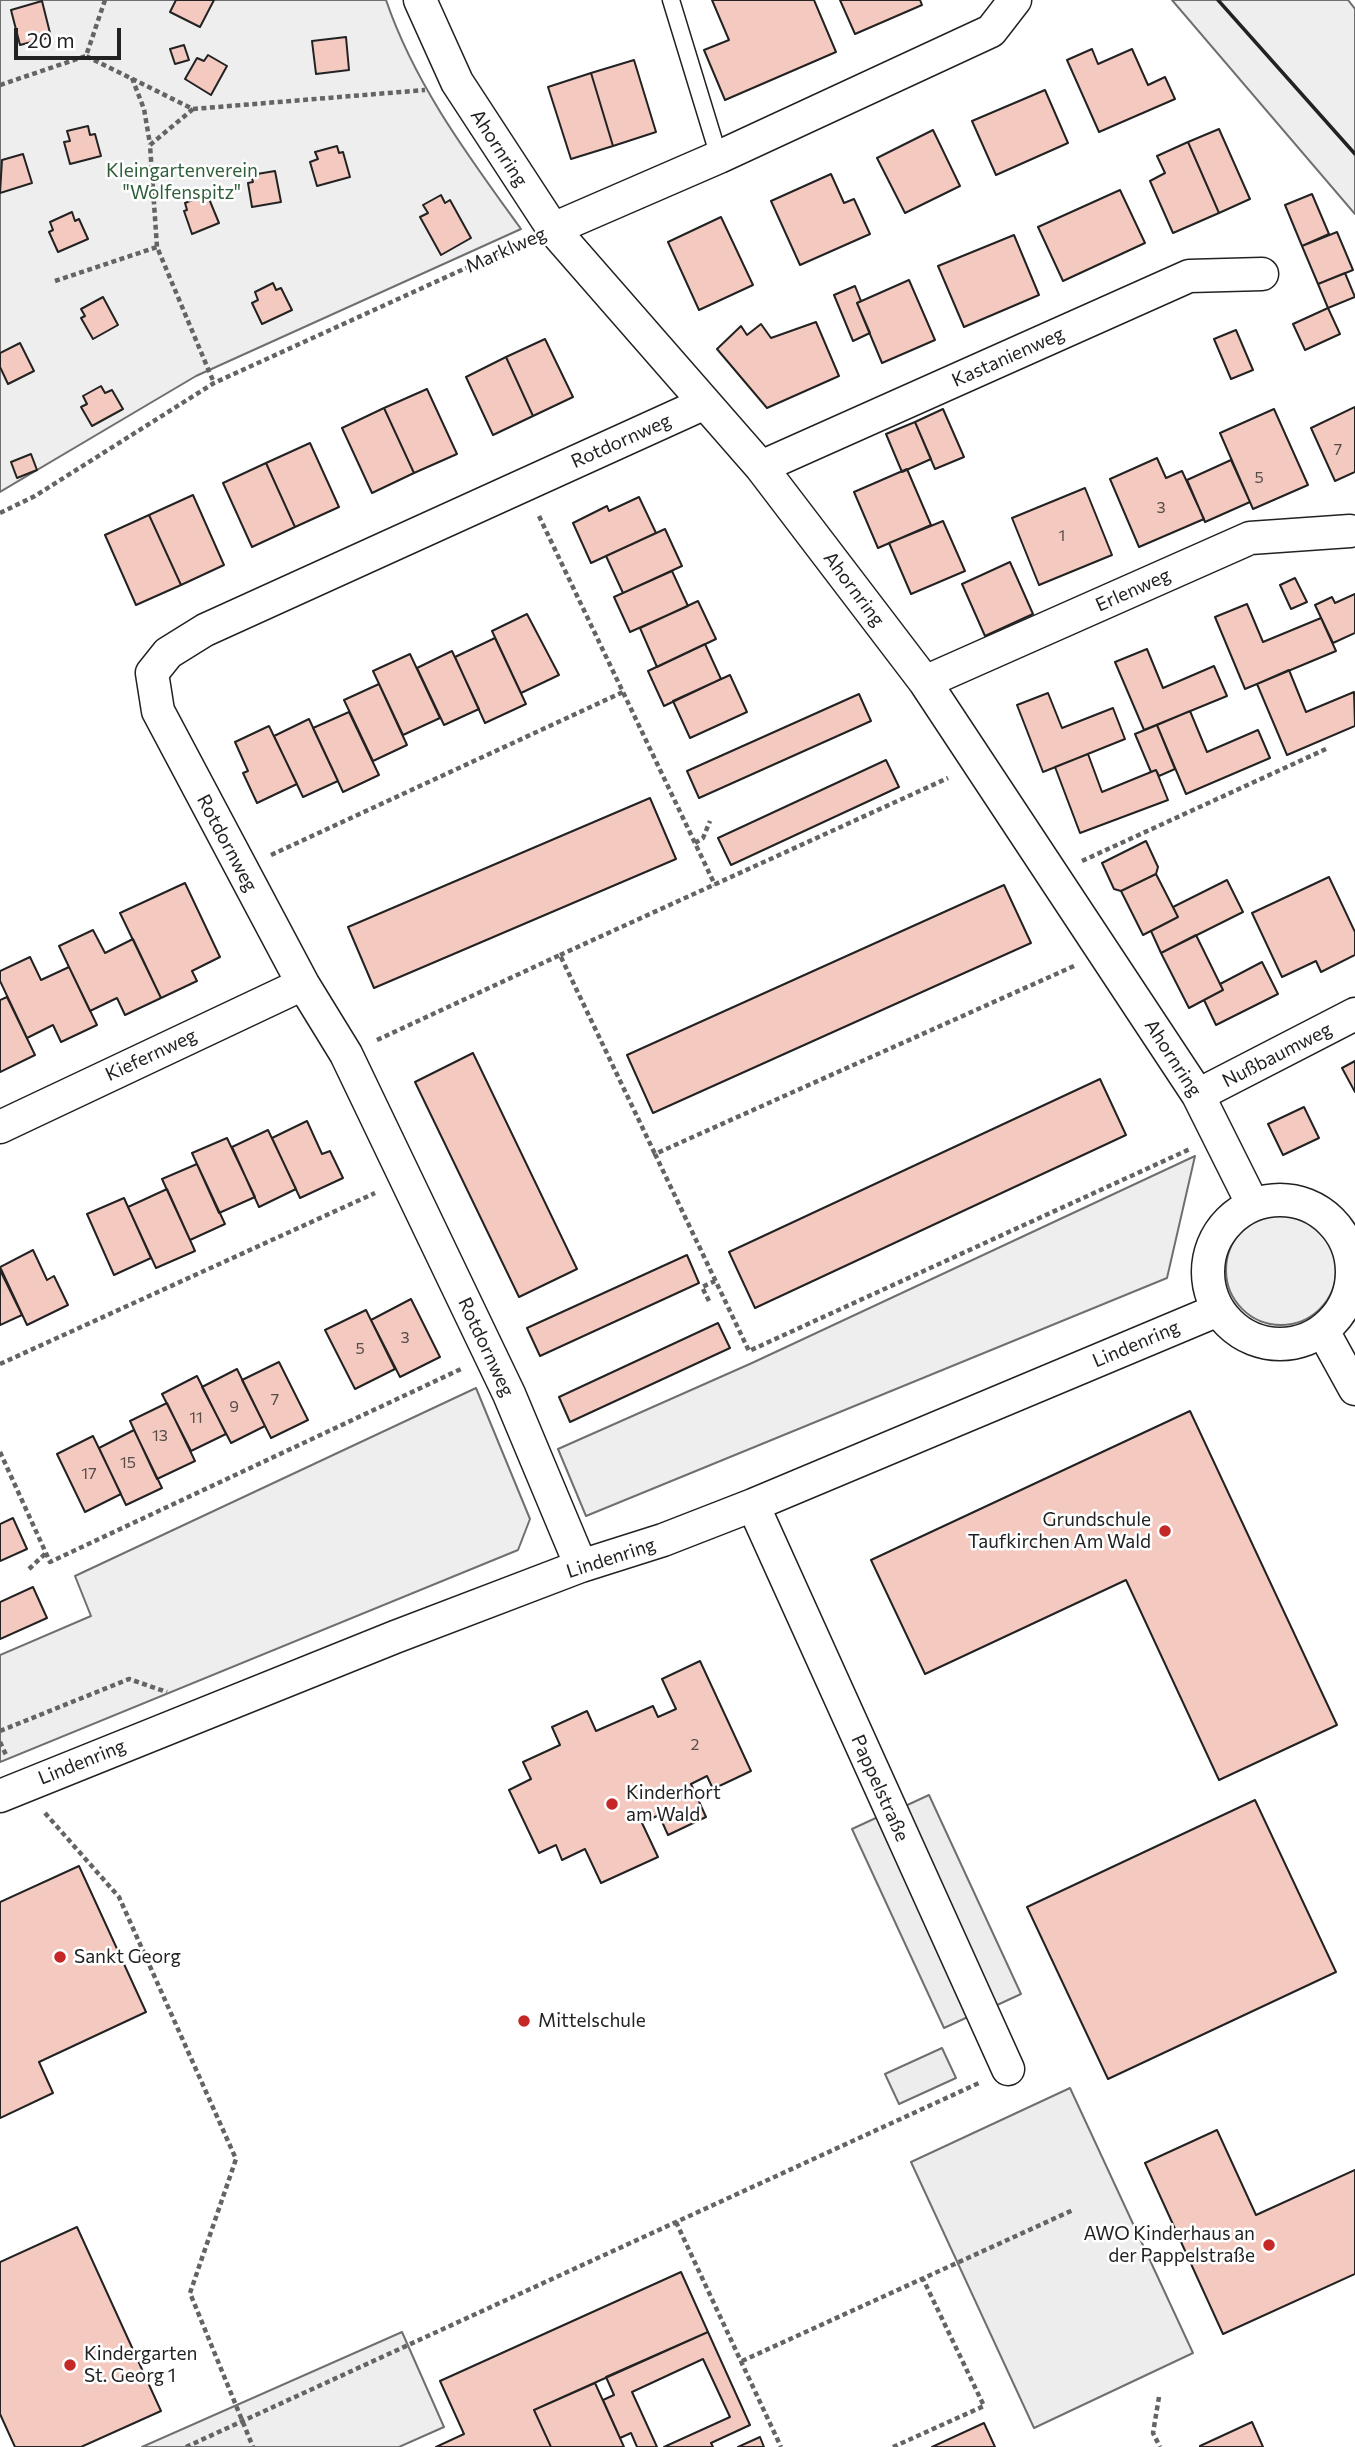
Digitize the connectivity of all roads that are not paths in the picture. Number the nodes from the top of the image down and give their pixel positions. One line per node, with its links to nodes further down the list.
1 (420, 0): 5 (street, Ahornring)
2 (671, 0): 4 (lane)
3 (1015, 0): 4 (street, Marklweg)
4 (719, 157): 5 (street, Marklweg)
5 (553, 229): 7 (street, Ahornring)
6 (1262, 274): 8 (street, Kastanienweg)
7 (705, 403): 8 (street, Ahornring); 11 (street, Rotdornweg)
8 (761, 467): 10 (street, Ahornring)
9 (1350, 531): 10 (street, Erlenweg)
10 (925, 682): 13 (street, Ahornring)
11 (303, 984): 14 (street, Kiefernweg); 21 (street, Rotdornweg)
12 (1355, 1014): 13 (street, Nußbaumweg)
13 (1198, 1095): 15 (street, Ahornring)
14 (0, 1127)
15 (1253, 1205): 16 (street); 17 (street)
16 (1353, 1252): 18 (street)
17 (1218, 1310): 18 (street); 20 (street, Lindenring)
18 (1323, 1331): 19 (street)
19 (1355, 1389)
20 (753, 1505): 21 (street, Lindenring); 23 (street, Pappelstraße)
21 (581, 1566): 22 (street, Lindenring)
22 (10, 1791)
23 (1009, 2069)

